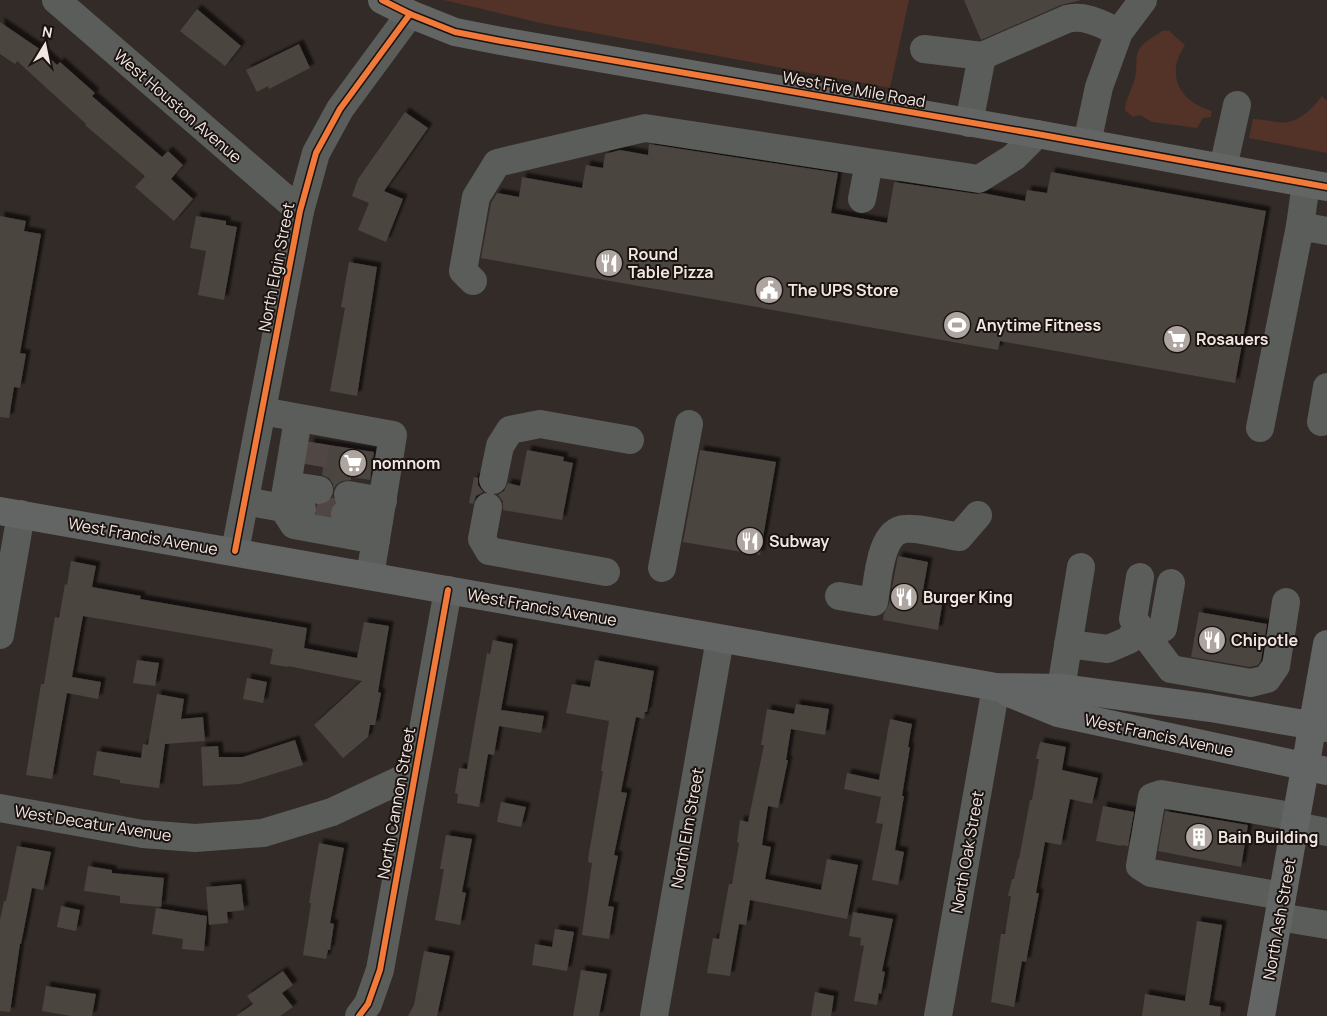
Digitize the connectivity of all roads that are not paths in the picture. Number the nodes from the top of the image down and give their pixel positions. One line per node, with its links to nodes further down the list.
1 (56, 0): 16 (street, West Houston Avenue)
2 (382, 0): 4 (main road, West Five Mile Road)
3 (1143, 0): 5 (street)
4 (410, 14): 9 (main road, West Five Mile Road); 16 (street, North Elgin Street)
5 (1119, 32): 7 (street); 11 (street)
6 (924, 49): 7 (street)
7 (982, 56): 9 (street)
8 (1237, 105): 13 (street)
9 (969, 122): 10 (main road, West Five Mile Road)
10 (1037, 134): 11 (main road, West Five Mile Road); 12 (street)
11 (1087, 143): 13 (main road, West Five Mile Road)
12 (869, 163): 15 (street); 19 (street)
13 (1223, 168): 14 (main road, West Five Mile Road)
14 (1317, 185): 17 (street)
15 (862, 199)
16 (300, 211): 21 (street, North Elgin Street)
17 (1300, 226): 18 (street); 24 (street)
18 (1327, 231)
19 (473, 281)
20 (1327, 387): 22 (street)
21 (262, 411): 26 (street); 28 (street, North Elgin Street)
22 (1321, 422)
23 (689, 424): 37 (street)
24 (1260, 428)
25 (630, 440): 27 (street)
26 (305, 476): 28 (street); 33 (street); 33 (street); 35 (street)
27 (492, 480)
28 (245, 501): 34 (street, North Elgin Street)
29 (347, 505): 33 (street)
30 (488, 507): 38 (street)
31 (10, 513): 34 (main road, West Francis Avenue); 46 (street)
32 (978, 515): 43 (street)
33 (379, 520): 39 (street)
34 (235, 552): 35 (main road, West Francis Avenue)
35 (287, 561): 39 (main road, West Francis Avenue)
36 (1081, 567): 48 (street)
37 (662, 568)
38 (606, 572)
39 (370, 576): 42 (main road, West Francis Avenue)
40 (1140, 577): 45 (street)
41 (1171, 583): 45 (street)
42 (448, 590): 47 (main road, West Francis Avenue); 54 (street, North Cannon Street)
43 (839, 596)
44 (1286, 602): 45 (street)
45 (1150, 627): 48 (street)
46 (0, 634)
47 (720, 639): 50 (main road, West Francis Avenue); 61 (street, North Elm Street)
48 (1068, 644): 51 (street)
49 (1327, 644): 52 (main road, North Ash Street)
50 (996, 687): 51 (main road, West Francis Avenue); 53 (main road, West Francis Avenue); 62 (street, North Oak Street)
51 (1061, 688): 52 (main road, West Francis Avenue)
52 (1320, 727): 53 (main road, North Ash Street)
53 (1316, 769): 56 (main road, North Ash Street)
54 (415, 773): 55 (street, West Decatur Avenue); 60 (street, North Cannon Street)
55 (0, 808)
56 (1296, 822): 57 (street); 58 (main road, North Ash Street); 58 (street)
57 (1327, 832)
58 (1281, 907): 59 (street); 63 (main road, North Ash Street)
59 (1327, 925)
60 (358, 1016)
61 (654, 1016)
62 (938, 1016)
63 (1262, 1016)

